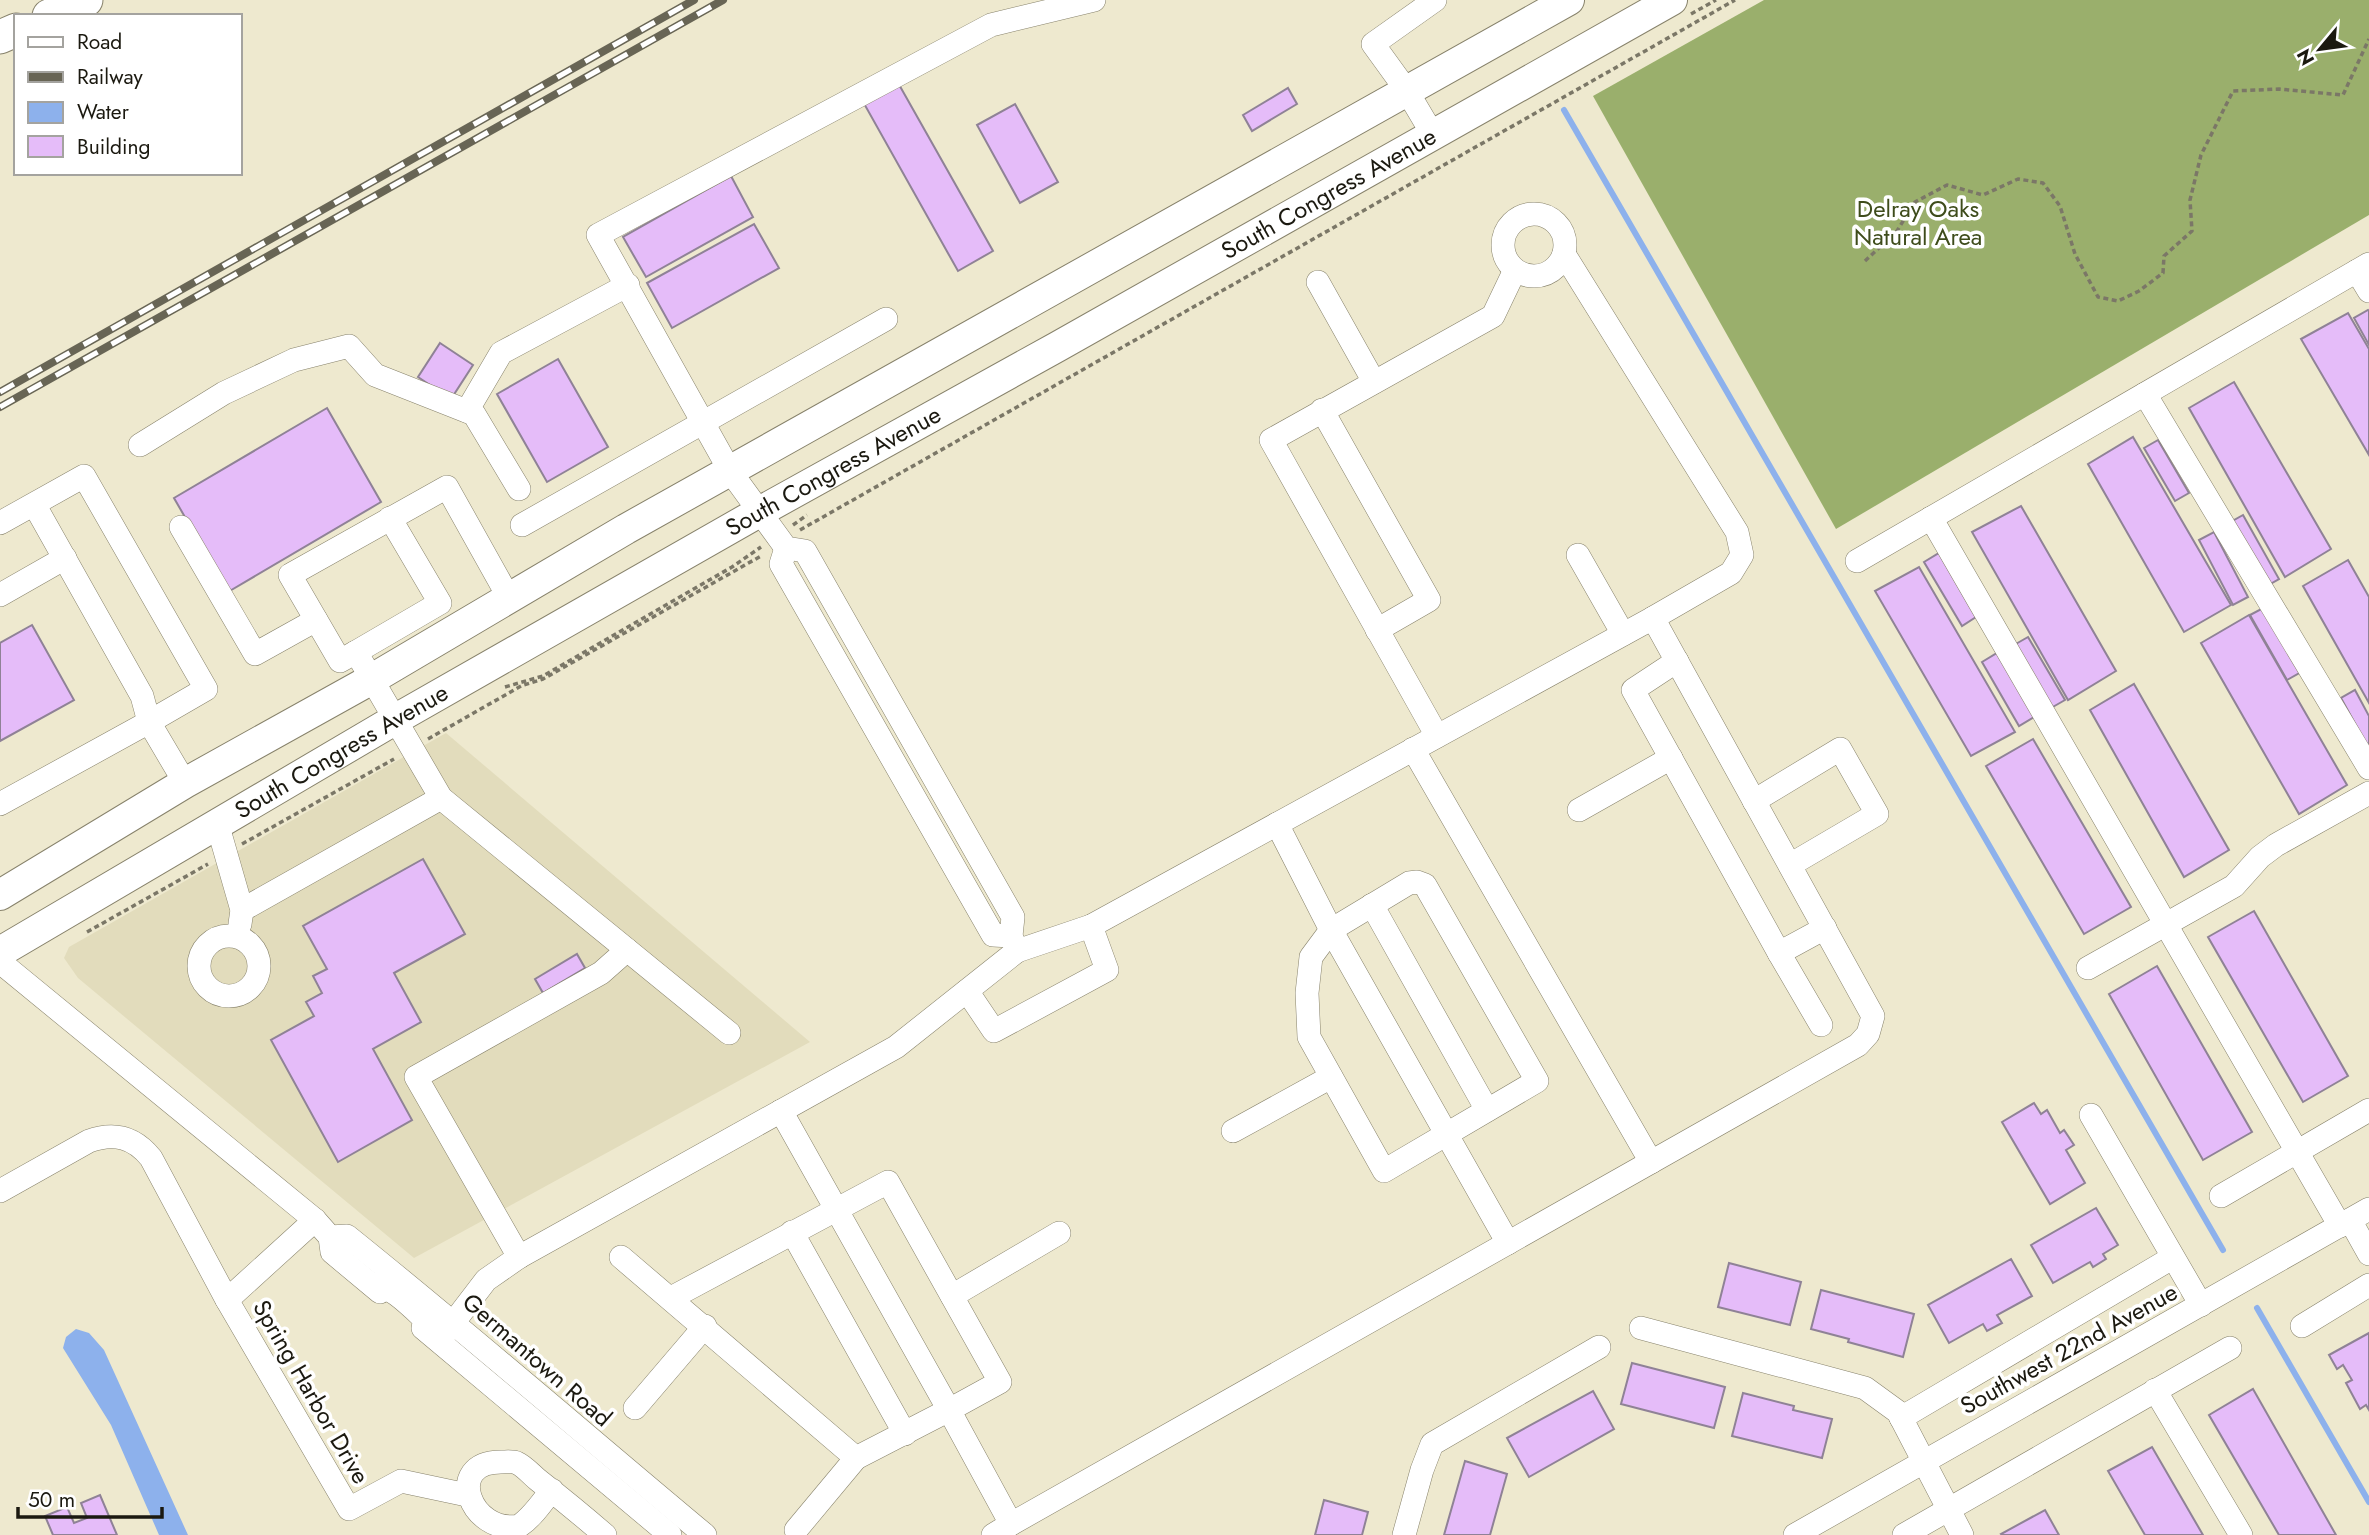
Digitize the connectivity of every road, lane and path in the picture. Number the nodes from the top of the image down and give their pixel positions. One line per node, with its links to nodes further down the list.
1 (86, 0): 7 (highway)
2 (1094, 0): 16 (street)
3 (1435, 0): 9 (street)
4 (1569, 0): 9 (main road, South Congress Avenue)
5 (1672, 0): 10 (main road, South Congress Avenue)
6 (1735, 0): 35 (path)
7 (54, 14)
8 (2369, 39): 12 (path)
9 (1407, 91): 10 (street); 25 (main road, South Congress Avenue)
10 (1433, 135): 28 (main road, South Congress Avenue)
11 (1564, 254): 14 (street); 14 (street); 41 (street)
12 (1865, 261)
13 (2363, 268): 17 (street); 20 (street)
14 (1515, 270): 19 (street)
15 (1318, 282): 19 (street)
16 (628, 285): 22 (street); 23 (street)
17 (2369, 291)
18 (886, 319): 23 (street)
19 (1374, 382): 21 (street)
20 (2145, 394): 31 (street); 59 (street)
21 (1322, 410): 43 (street); 43 (street)
22 (467, 411): 24 (street); 26 (street)
23 (704, 424): 25 (street); 33 (street)
24 (140, 445)
25 (730, 471): 28 (street); 40 (main road, South Congress Avenue)
26 (519, 489)
27 (34, 504): 32 (street); 37 (street); 52 (street)
28 (761, 511): 35 (street); 51 (main road, South Congress Avenue)
29 (808, 514): 35 (path)
30 (390, 518): 40 (street); 42 (street); 46 (street)
31 (1931, 518): 38 (street); 75 (street)
32 (0, 523)
33 (522, 525)
34 (181, 527): 42 (street)
35 (781, 542): 45 (street); 47 (street); 50 (path); 54 (path)
36 (1578, 555): 44 (street)
37 (65, 558): 39 (street); 52 (street)
38 (1857, 561)
39 (0, 595)
40 (509, 598): 49 (main road, South Congress Avenue)
41 (1653, 618): 44 (street); 48 (street)
42 (316, 620): 46 (street)
43 (1377, 630): 53 (street)
44 (1623, 634): 53 (street)
45 (855, 638): 47 (street); 56 (street)
46 (356, 652): 49 (street)
47 (831, 652): 58 (street)
48 (1677, 661): 57 (street); 63 (street)
49 (372, 679): 51 (street); 60 (main road, South Congress Avenue)
50 (499, 689)
51 (396, 719): 54 (street); 66 (main road, South Congress Avenue)
52 (149, 722): 60 (street); 64 (street)
53 (1437, 736): 55 (street)
54 (413, 748): 62 (street); 68 (path)
55 (1413, 749): 67 (street); 98 (street)
56 (920, 754): 58 (street); 70 (street)
57 (1671, 758): 65 (street); 84 (street)
58 (897, 767): 71 (street)
59 (2369, 768)
60 (185, 783): 72 (main road, South Congress Avenue)
61 (2369, 793): 75 (street)
62 (441, 798): 74 (street); 82 (street)
63 (1754, 801): 69 (street); 69 (street)
64 (0, 804)
65 (1579, 810)
66 (217, 823): 68 (street); 83 (main road, South Congress Avenue)
67 (1277, 824): 76 (street); 78 (street)
68 (226, 854): 74 (street); 79 (path)
69 (1790, 865): 77 (street)
70 (987, 871): 71 (street); 81 (street)
71 (964, 884): 81 (street)
72 (0, 895)
73 (1372, 905): 78 (street); 91 (street); 91 (street)
74 (242, 910): 80 (street)
75 (2166, 924): 86 (street); 97 (street)
76 (1091, 926): 81 (street); 87 (street)
77 (1825, 928): 84 (street); 98 (street)
78 (1331, 930): 90 (street); 96 (street)
79 (83, 934)
80 (237, 937)
81 (1014, 944): 87 (street)
82 (627, 950): 89 (street); 108 (street)
83 (0, 952)
84 (1779, 953): 88 (street)
85 (0, 962): 103 (street, Germantown Road)
86 (2088, 968)
87 (967, 991): 93 (street)
88 (1821, 1025)
89 (729, 1033)
90 (1331, 1077): 95 (street); 96 (street)
91 (1487, 1110): 96 (street)
92 (2369, 1110): 97 (street)
93 (781, 1111): 101 (street); 108 (street)
94 (2091, 1115): 110 (street)
95 (1233, 1131)
96 (1446, 1135): 106 (street)
97 (2297, 1152): 100 (street); 102 (street)
98 (1651, 1162): 106 (street)
99 (0, 1191): 115 (street, Spring Harbor Drive)
100 (2221, 1196)
101 (836, 1210): 104 (street); 113 (street); 125 (street)
102 (2353, 1218): 107 (street); 116 (street, Southwest 22nd Avenue)
103 (323, 1228): 111 (street, Germantown Road); 115 (street, Spring Harbor Drive); 117 (street, Germantown Road)
104 (792, 1232): 114 (street); 127 (street)
105 (1059, 1233): 113 (street)
106 (1508, 1243): 133 (street)
107 (2369, 1254)
108 (519, 1257): 117 (street)
109 (621, 1257): 114 (street)
110 (2172, 1258): 116 (street); 126 (street)
111 (371, 1284): 117 (street); 136 (street, Germantown Road)
112 (2369, 1285): 119 (street)
113 (952, 1296): 125 (street)
114 (671, 1298): 118 (street)
115 (227, 1300): 131 (street, Spring Harbor Drive)
116 (2201, 1306): 129 (street, Southwest 22nd Avenue)
117 (454, 1322): 137 (street, Germantown Road)
118 (705, 1326): 124 (street); 128 (street)
119 (2302, 1326)
120 (1641, 1328): 126 (street)
121 (1599, 1347): 138 (street)
122 (2230, 1348): 123 (street)
123 (2155, 1390): 132 (street); 142 (street)
124 (635, 1408)
125 (949, 1410): 127 (street); 133 (street)
126 (1901, 1418): 129 (street)
127 (905, 1434): 128 (street)
128 (856, 1458): 134 (street)
129 (1923, 1462): 132 (street); 139 (street, Southwest 22nd Avenue)
130 (552, 1490): 131 (street); 131 (street); 135 (street)
131 (467, 1495)
132 (1948, 1510): 140 (street); 141 (street)
133 (1002, 1530)
134 (796, 1531)
135 (605, 1535)
136 (670, 1535)
137 (705, 1535)
138 (1404, 1535)
139 (1796, 1535)
140 (1903, 1535)
141 (1962, 1535)
142 (2241, 1535)

